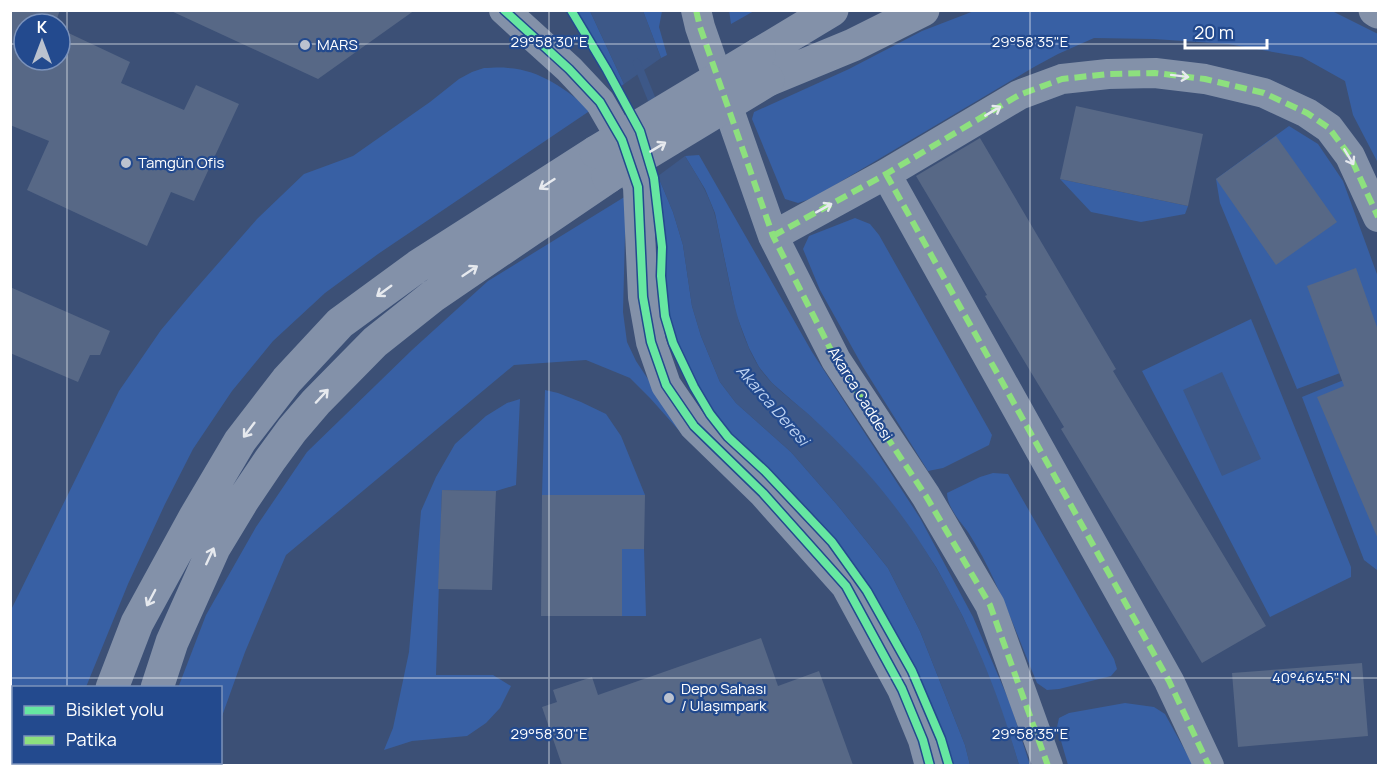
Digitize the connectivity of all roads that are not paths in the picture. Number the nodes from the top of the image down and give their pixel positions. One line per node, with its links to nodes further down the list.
1 (504, 10): 14 (street)
2 (696, 10): 11 (street, Akarca Caddesi)
3 (797, 10): 7 (highway)
4 (832, 10): 7 (highway)
5 (888, 10): 7 (highway)
6 (923, 10): 7 (highway)
7 (759, 58): 8 (highway, bridge); 8 (highway, bridge)
8 (602, 164): 12 (highway, one-way to 12); 13 (highway, one-way to 8)
9 (886, 174): 10 (street, one-way to 10); 11 (street, one-way to 9); 16 (street)
10 (1378, 217)
11 (773, 236): 15 (street, Akarca Caddesi)
12 (112, 686)
13 (157, 686)
14 (930, 765)
15 (1048, 765)
16 (1209, 765)

